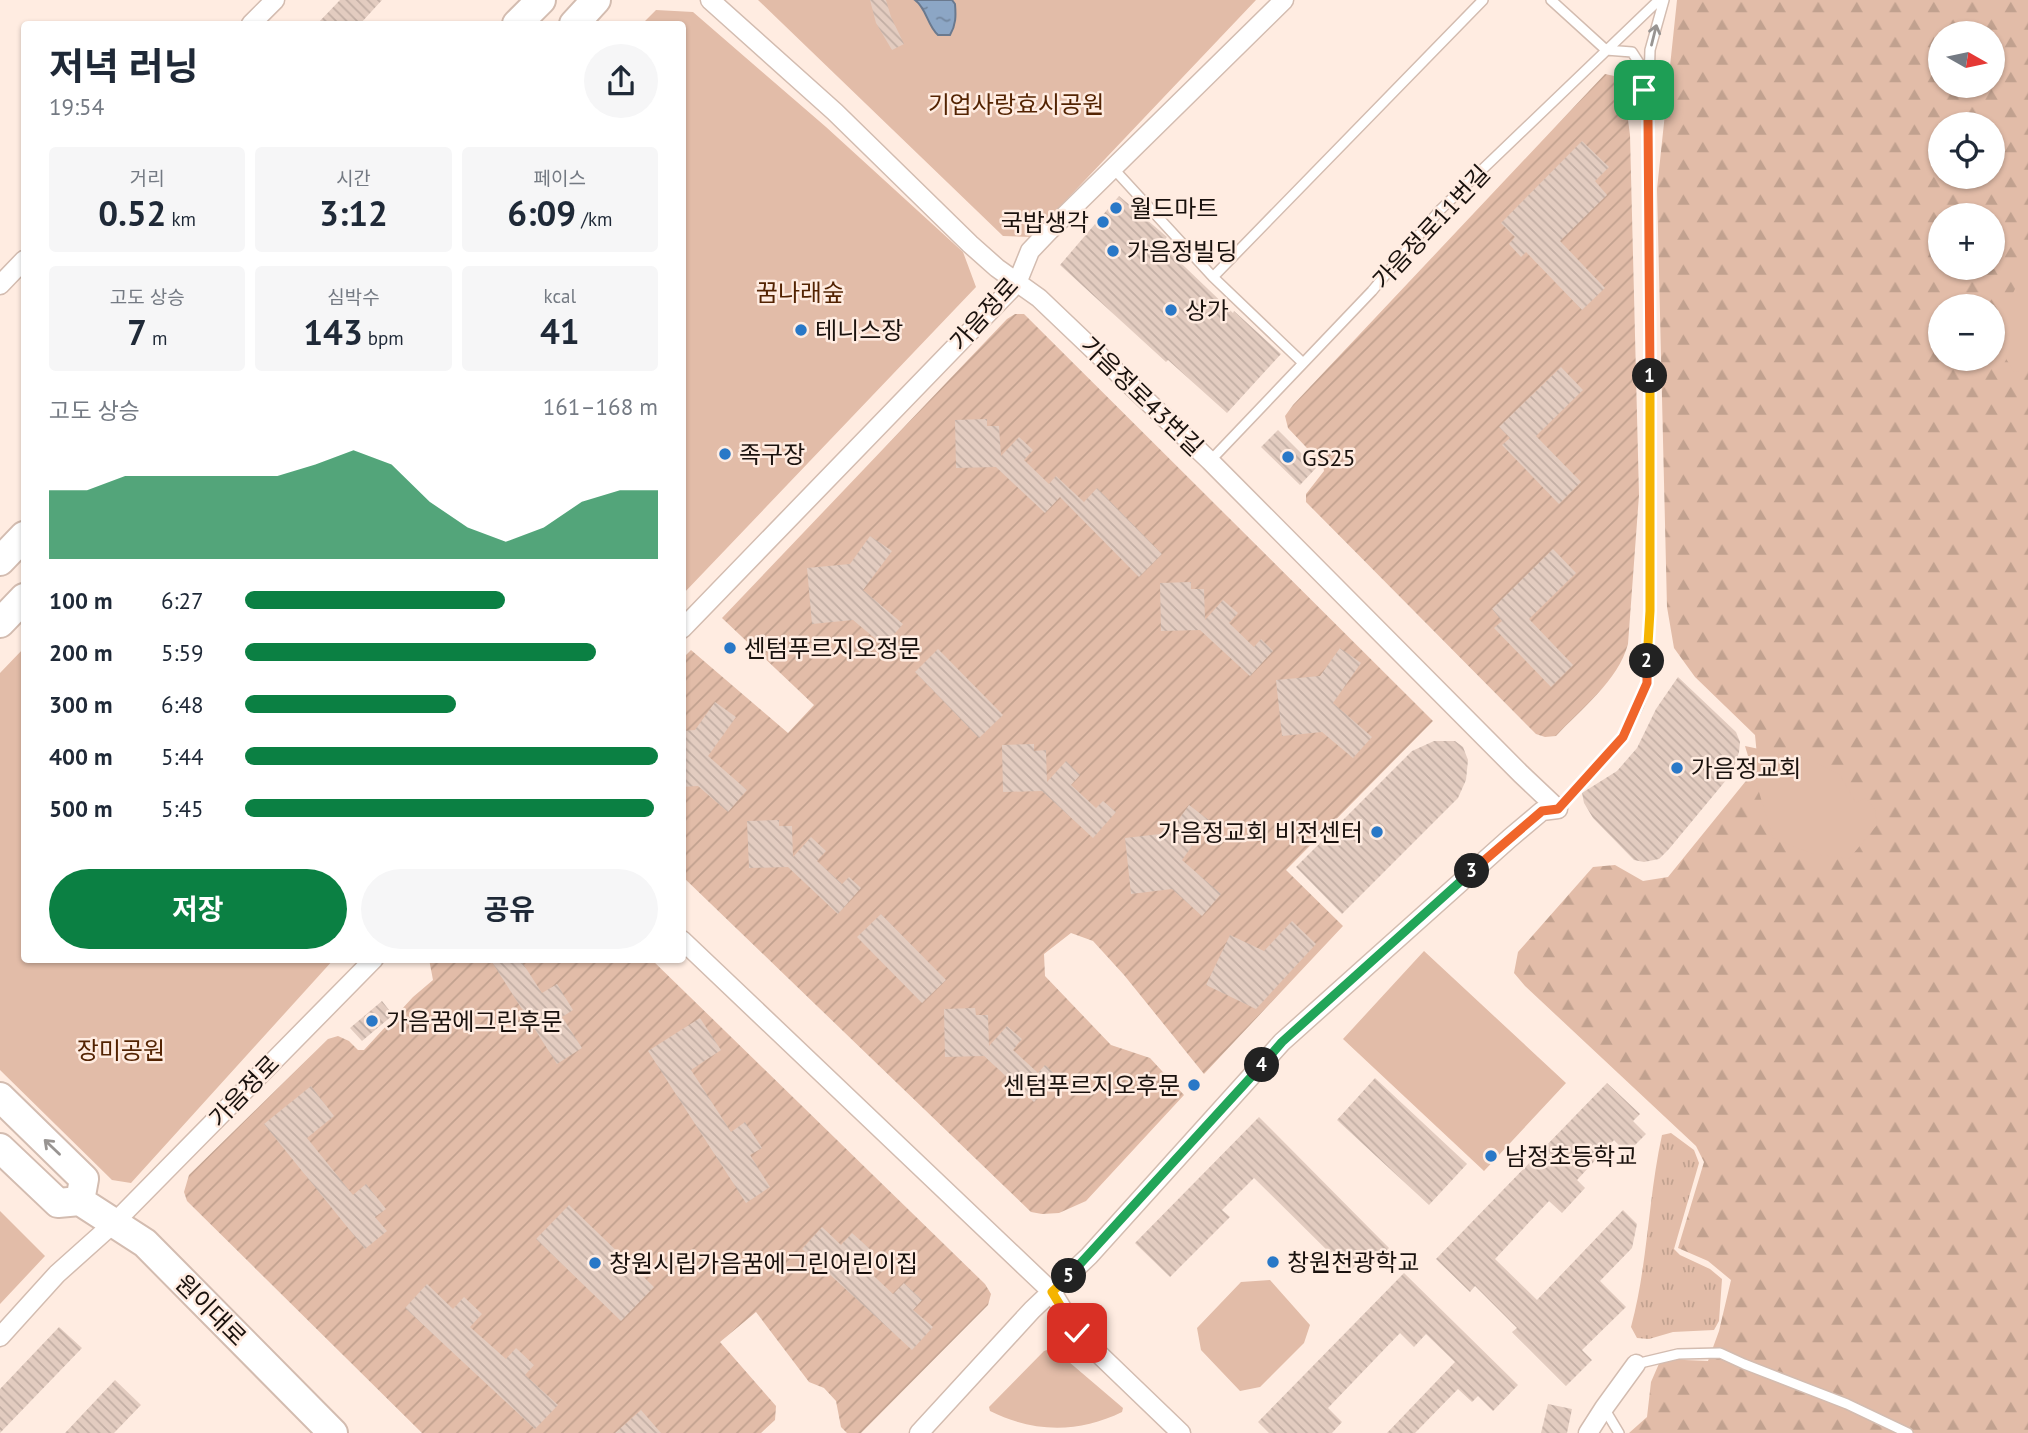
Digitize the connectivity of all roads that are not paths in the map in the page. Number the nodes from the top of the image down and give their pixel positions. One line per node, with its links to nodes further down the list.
1 (275, 0): 10 (street)
2 (541, 0): 11 (main road)
3 (596, 0): 12 (main road)
4 (710, 0): 18 (street, 가음정로43번길)
5 (1283, 0): 15 (street, 가음정로)
6 (1483, 0): 17 (lane)
7 (1551, 0): 13 (lane)
8 (1659, 0): 13 (lane, 가음정로11번길)
9 (1664, 0): 14 (lane, one-way to 9)
10 (254, 21)
11 (520, 21)
12 (577, 21)
13 (1606, 50): 14 (lane); 20 (lane, 가음정로11번길)
14 (1648, 119): 27 (lane)
15 (1112, 167): 17 (lane); 18 (street, 가음정로)
16 (21, 263): 19 (street)
17 (1213, 277): 20 (lane)
18 (1017, 283): 21 (street, 가음정로43번길); 26 (street, 가음정로)
19 (0, 285)
20 (1303, 363): 21 (lane, 가음정로11번길)
21 (1210, 461): 27 (street, 가음정로43번길)
22 (21, 539): 23 (main road)
23 (0, 561)
24 (21, 601): 25 (main road)
25 (0, 623)
26 (686, 625)
27 (1558, 809): 34 (street)
28 (686, 944): 34 (street)
29 (370, 963): 33 (street, 가음정로)
30 (0, 1097): 32 (main road, one-way to 30)
31 (0, 1148): 32 (main road, 원이대로)
32 (80, 1201): 33 (main road, 원이대로)
33 (114, 1223): 35 (street, 가음정로); 38 (main road, 원이대로)
34 (1052, 1292): 39 (street); 40 (street)
35 (0, 1337)
36 (1636, 1364): 37 (street); 43 (lane)
37 (1604, 1408): 41 (street); 42 (lane)
38 (332, 1433)
39 (919, 1433)
40 (1181, 1433)
41 (1588, 1433)
42 (1619, 1433)
43 (1908, 1433)

